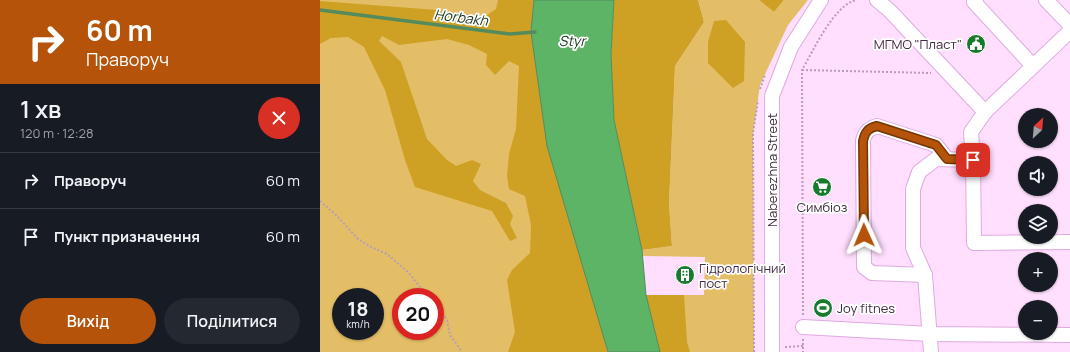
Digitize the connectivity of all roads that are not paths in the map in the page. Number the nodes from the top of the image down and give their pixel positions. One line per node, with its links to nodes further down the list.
1 (821, 0): 16 (street, Naberezhna Street)
2 (877, 0): 8 (street)
3 (976, 0): 7 (street)
4 (1046, 0): 5 (street)
5 (1070, 25)
6 (1070, 31): 7 (street)
7 (1034, 66): 8 (street)
8 (984, 112): 10 (street)
9 (947, 159): 10 (street); 12 (street); 12 (street)
10 (973, 160): 11 (street)
11 (1070, 242)
12 (925, 275): 14 (street)
13 (803, 326): 14 (street)
14 (930, 334): 15 (street); 17 (street)
15 (1070, 335)
16 (772, 352)
17 (931, 352)

